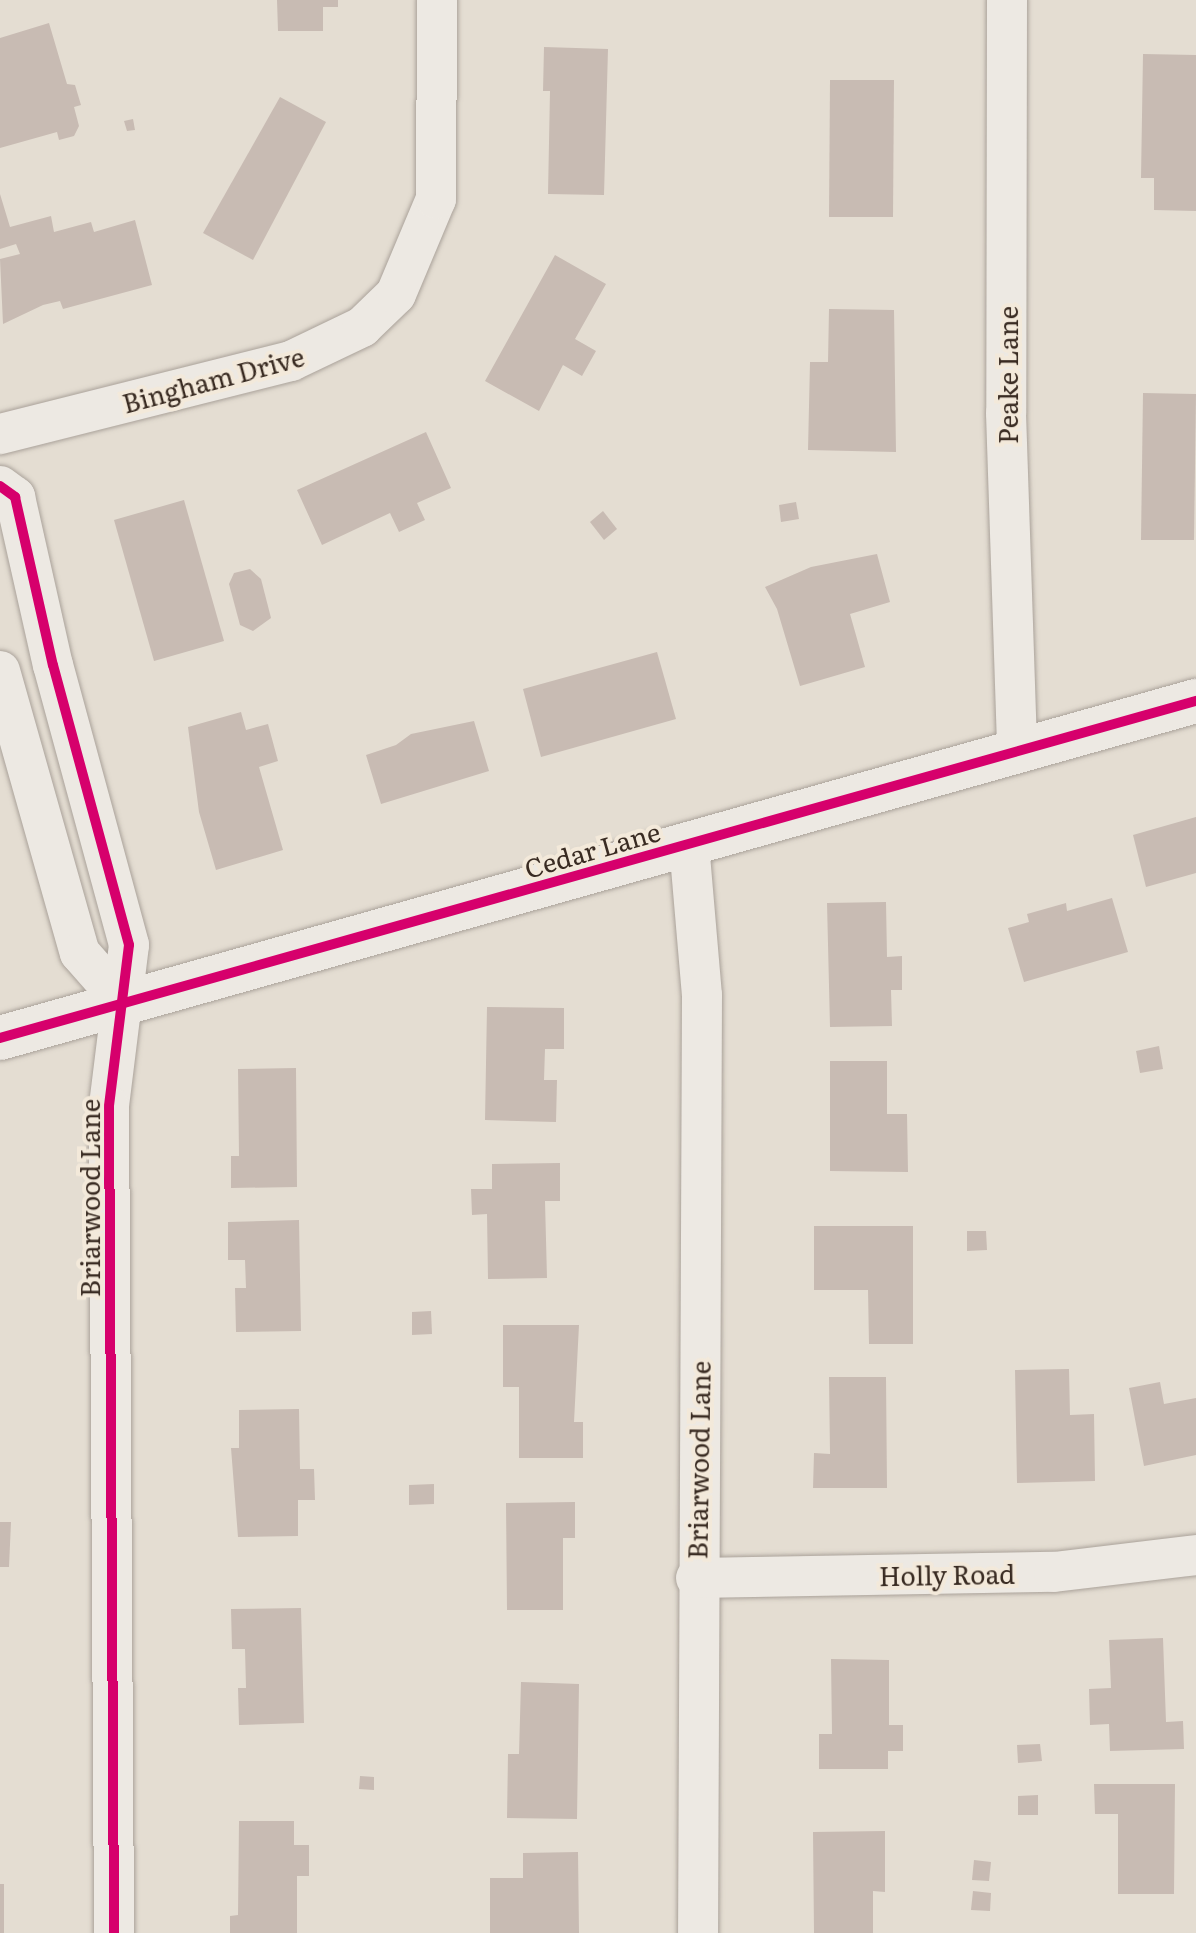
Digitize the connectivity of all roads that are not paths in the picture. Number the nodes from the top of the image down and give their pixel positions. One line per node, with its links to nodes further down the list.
1 (437, 0): 3 (street, Bingham Drive)
2 (1007, 0): 7 (street, Peake Lane)
3 (0, 434)
4 (0, 486): 9 (street, Briarwood Lane)
5 (0, 671): 9 (street)
6 (1196, 701): 7 (main road, Cedar Lane)
7 (1017, 751): 8 (main road, Cedar Lane)
8 (689, 844): 9 (main road, Cedar Lane); 12 (street, Briarwood Lane)
9 (124, 1003): 10 (main road, Cedar Lane); 13 (street, Briarwood Lane)
10 (0, 1038)
11 (1196, 1555): 12 (street, Holly Road)
12 (696, 1578): 14 (street, Briarwood Lane)
13 (114, 1933)
14 (698, 1933)

